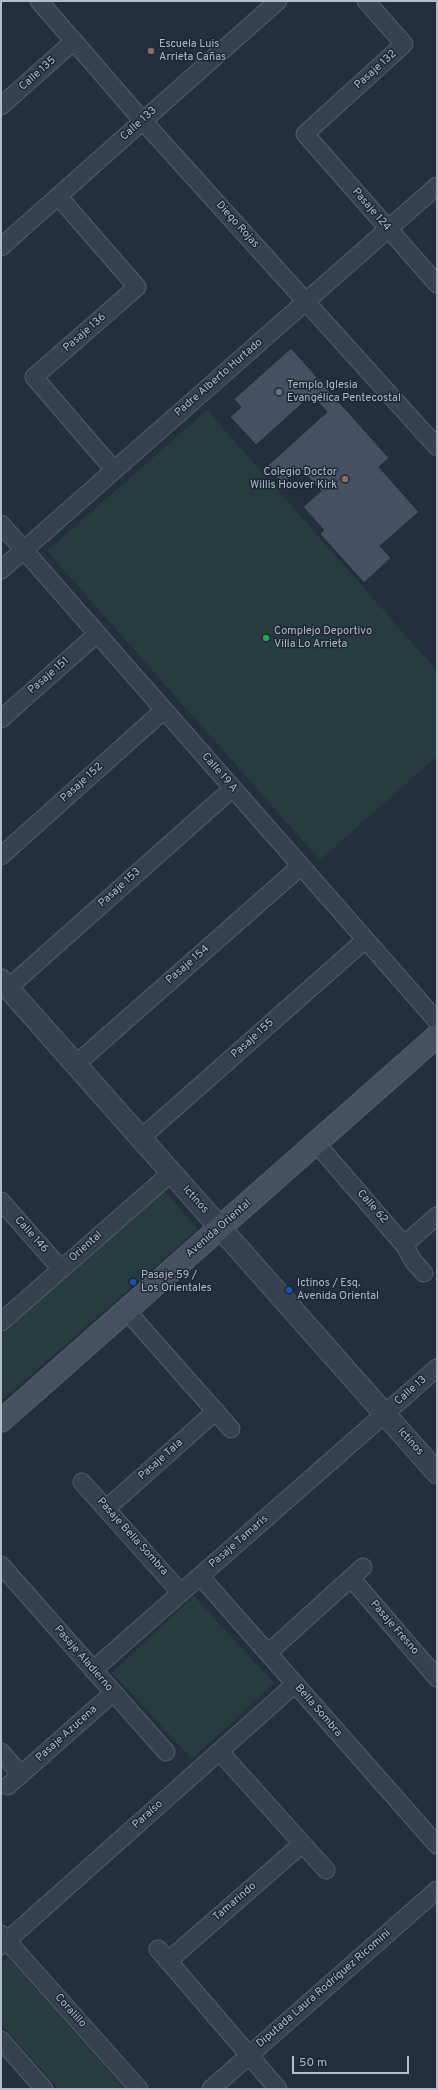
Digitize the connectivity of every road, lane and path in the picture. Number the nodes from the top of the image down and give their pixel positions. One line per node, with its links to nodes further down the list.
1 (39, 1): 4 (street, Diego Rojas)
2 (278, 1): 6 (street, Calle 133)
3 (366, 1): 7 (street, Pasaje 132)
4 (74, 41): 5 (street, Calle 135); 6 (street, Diego Rojas)
5 (1, 106)
6 (143, 121): 9 (street, Calle 133); 13 (street, Diego Rojas)
7 (306, 134): 10 (street, Pasaje 124)
8 (437, 186): 10 (street, Padre Alberto Hurtado)
9 (58, 196): 11 (street, Calle 133); 15 (street, Pasaje 136)
10 (388, 229): 12 (street, Pasaje 124); 13 (street, Padre Alberto Hurtado)
11 (1, 247)
12 (437, 284)
13 (306, 301): 14 (street, Diego Rojas); 15 (street, Padre Alberto Hurtado)
14 (437, 447)
15 (114, 470): 17 (street, Padre Alberto Hurtado)
16 (1, 524): 17 (street, Calle 19 A)
17 (23, 550): 18 (street, Padre Alberto Hurtado); 19 (street, Calle 19 A)
18 (1, 570)
19 (97, 634): 20 (street, Calle 19 A); 21 (street, Pasaje 151)
20 (164, 710): 22 (street, Calle 19 A); 23 (street, Pasaje 152)
21 (1, 719)
22 (232, 788): 24 (street, Calle 19 A); 26 (street, Pasaje 153)
23 (1, 856)
24 (301, 866): 25 (street, Calle 19 A); 29 (street, Pasaje 154)
25 (365, 940): 27 (street, Calle 19 A); 30 (street, Pasaje 155)
26 (4, 984): 29 (street, Ictinos)
27 (437, 1022)
28 (437, 1036): 31 (main road, Avenida Oriental)
29 (76, 1064): 30 (street, Ictinos)
30 (141, 1138): 32 (street, Ictinos)
31 (316, 1143): 35 (main road, Avenida Oriental); 36 (street, Calle 62)
32 (171, 1173): 35 (street, Ictinos); 37 (street, Oriental)
33 (1, 1201): 37 (street, Calle 146)
34 (437, 1216): 36 (street)
35 (220, 1228): 39 (main road, Avenida Oriental); 43 (street, Ictinos)
36 (404, 1244): 38 (street, Calle 62)
37 (61, 1269): 40 (street, Oriental)
38 (424, 1273)
39 (126, 1310): 42 (street); 44 (main road, Avenida Oriental)
40 (1, 1322)
41 (437, 1368): 43 (street, Calle 13)
42 (216, 1411): 45 (street); 48 (street, Pasaje Tala)
43 (385, 1414): 46 (street, Ictinos); 50 (street, Pasaje Tamaris)
44 (1, 1421)
45 (232, 1429)
46 (437, 1473)
47 (82, 1482): 48 (street, Pasaje Bella Sombra)
48 (106, 1509): 51 (street, Pasaje Bella Sombra)
49 (1, 1565): 53 (street, Pasaje Aladierno)
50 (200, 1576): 51 (street, Pasaje Tamaris); 52 (street, Bella Sombra)
51 (182, 1592): 53 (street, Pasaje Tamaris)
52 (268, 1653): 54 (street, Pasaje Fresno); 55 (street, Bella Sombra)
53 (93, 1670): 56 (street, Pasaje Aladierno)
54 (437, 1678)
55 (295, 1684): 59 (street, Paraíso); 63 (street, Bella Sombra)
56 (113, 1693): 58 (street, Pasaje Aladierno); 60 (street, Pasaje Azucena)
57 (1, 1752): 60 (street)
58 (166, 1752)
59 (220, 1752): 62 (street); 66 (street, Paraíso)
60 (21, 1775): 61 (street, Pasaje Azucena)
61 (8, 1786)
62 (302, 1844): 64 (street); 68 (street, Tamarindo)
63 (437, 1845)
64 (326, 1870)
65 (437, 1890): 68 (street, Diputada Laura Rodríguez Ricomini)
66 (3, 1940): 70 (street, Coralillo)
67 (1, 2040): 69 (street)
68 (249, 2055): 71 (street, Diputada Laura Rodríguez Ricomini); 72 (street, Tamarindo)
69 (44, 2089)
70 (139, 2089)
71 (211, 2089)
72 (278, 2089)

